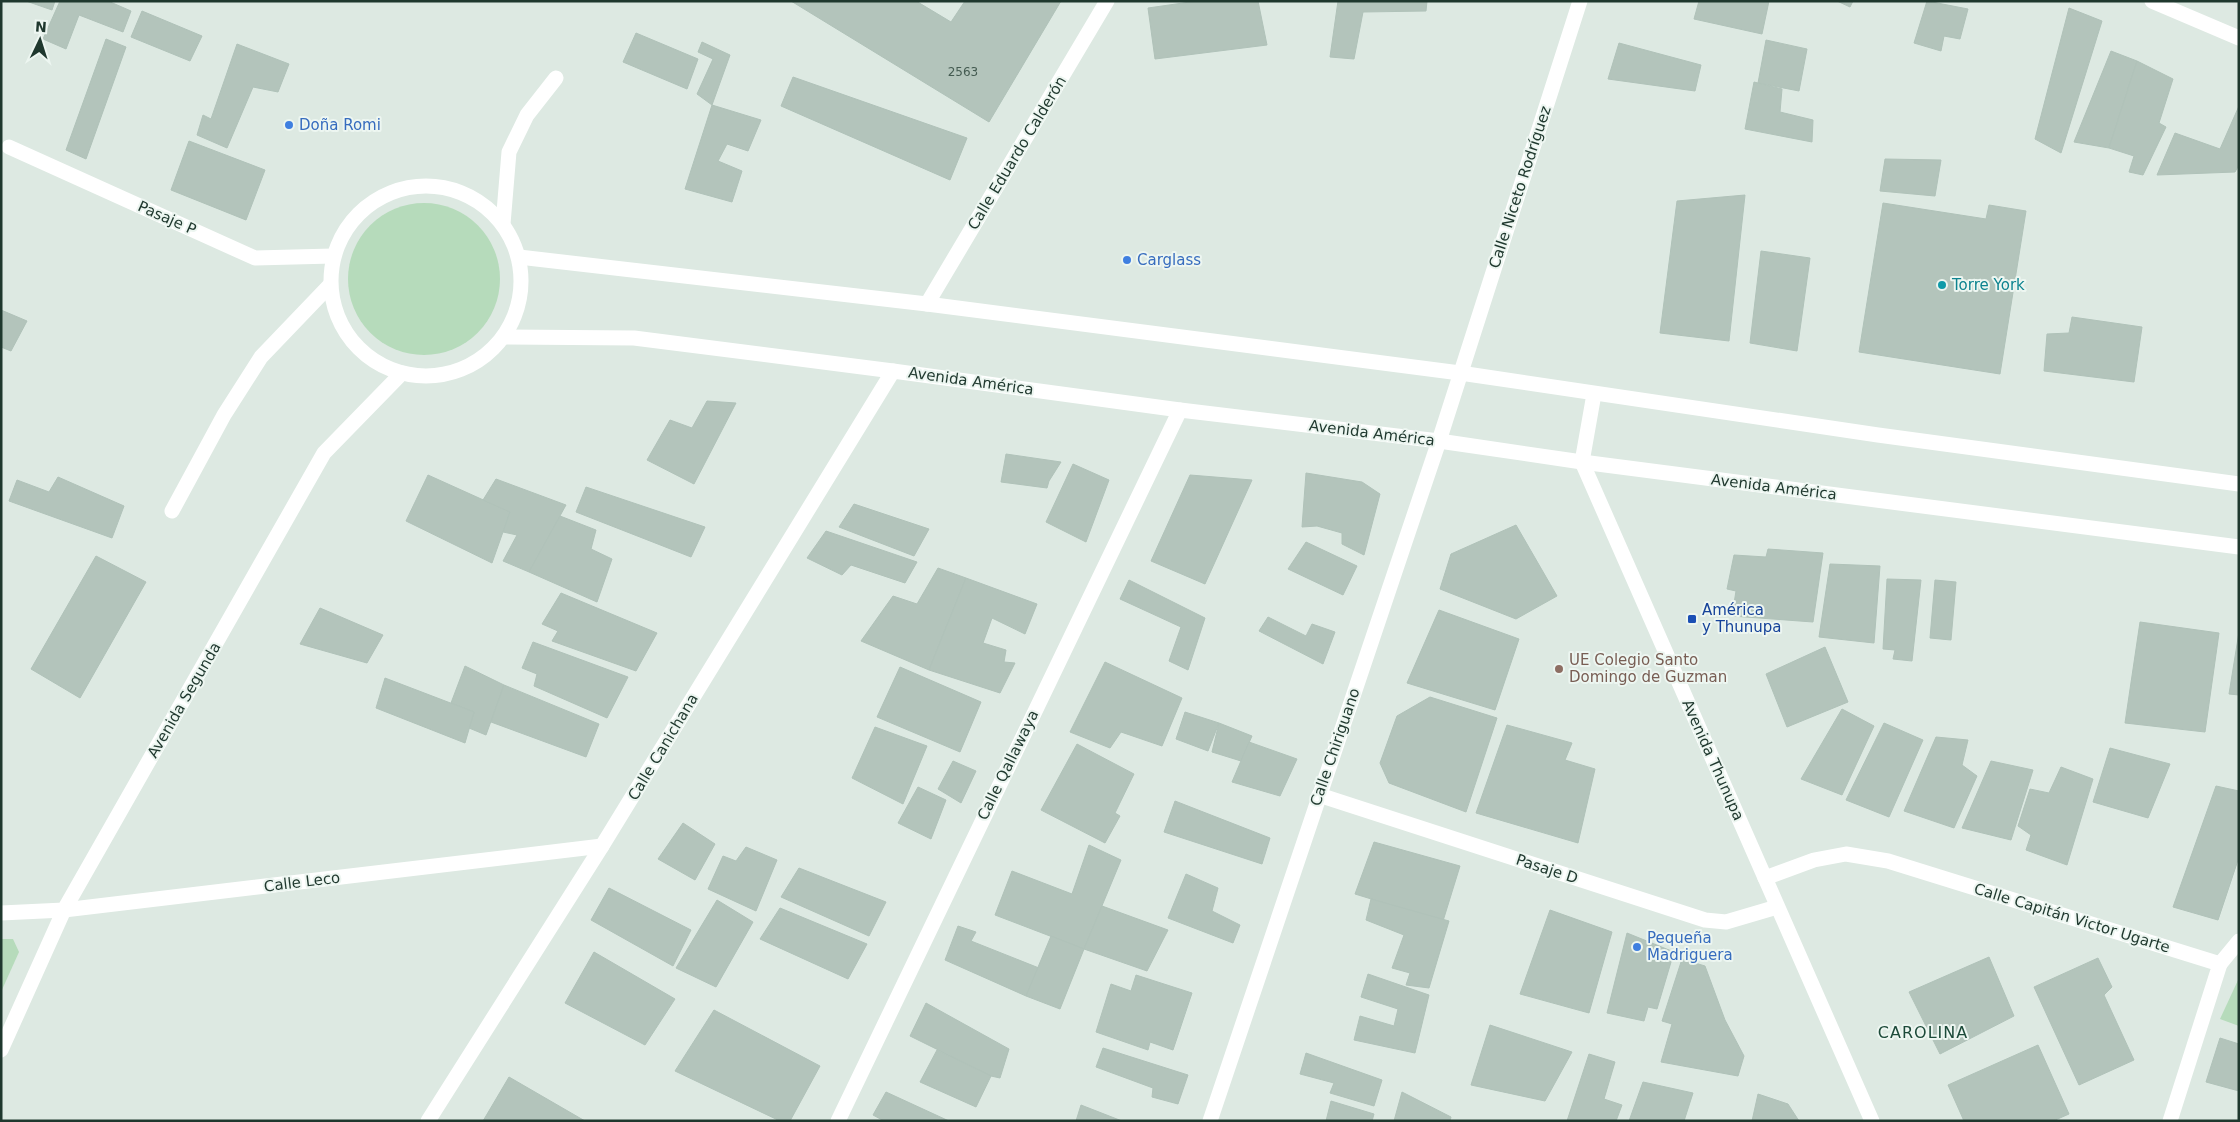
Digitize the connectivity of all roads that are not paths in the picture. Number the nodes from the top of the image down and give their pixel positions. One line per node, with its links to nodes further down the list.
1 (1107, 1): 11 (street, Calle Eduardo Calderón)
2 (1580, 1): 15 (street, Calle Niceto Rodríguez)
3 (2152, 1): 4 (street)
4 (2239, 38)
5 (556, 78): 7 (street)
6 (9, 146): 8 (street, Pasaje P)
7 (503, 224): 8 (street); 9 (street)
8 (333, 256): 10 (street)
9 (519, 257): 11 (street); 12 (street)
10 (330, 285): 14 (street); 21 (street)
11 (928, 304): 15 (street)
12 (504, 337): 13 (street, Avenida América); 14 (street)
13 (894, 370): 17 (street, Avenida América); 24 (street, Calle Canichana)
14 (402, 373): 27 (street, Avenida Segunda)
15 (1460, 373): 16 (street); 18 (street, Calle Chiriguano)
16 (1594, 394): 19 (street); 20 (street)
17 (1180, 410): 18 (street, Avenida América); 33 (street, Calle Qallawaya)
18 (1439, 441): 19 (street, Avenida América); 23 (street, Calle Chiriguano)
19 (1582, 462): 22 (street, Avenida América); 25 (street, Avenida Thunupa)
20 (2239, 484)
21 (172, 511)
22 (2239, 548)
23 (1319, 795): 26 (street, Pasaje D); 34 (street, Calle Chiriguano)
24 (602, 846): 27 (street, Calle Leco); 32 (street, Calle Canichana)
25 (1765, 878): 26 (street, Avenida Thunupa); 30 (street, Calle Capitán Victor Ugarte)
26 (1777, 908): 35 (street, Avenida Thunupa)
27 (64, 910): 28 (street, Calle Leco); 31 (street, Avenida Segunda)
28 (1, 912)
29 (2239, 941): 30 (street)
30 (2220, 964): 36 (street)
31 (1, 1050)
32 (428, 1121)
33 (838, 1121)
34 (1210, 1121)
35 (1872, 1121)
36 (2170, 1121)

